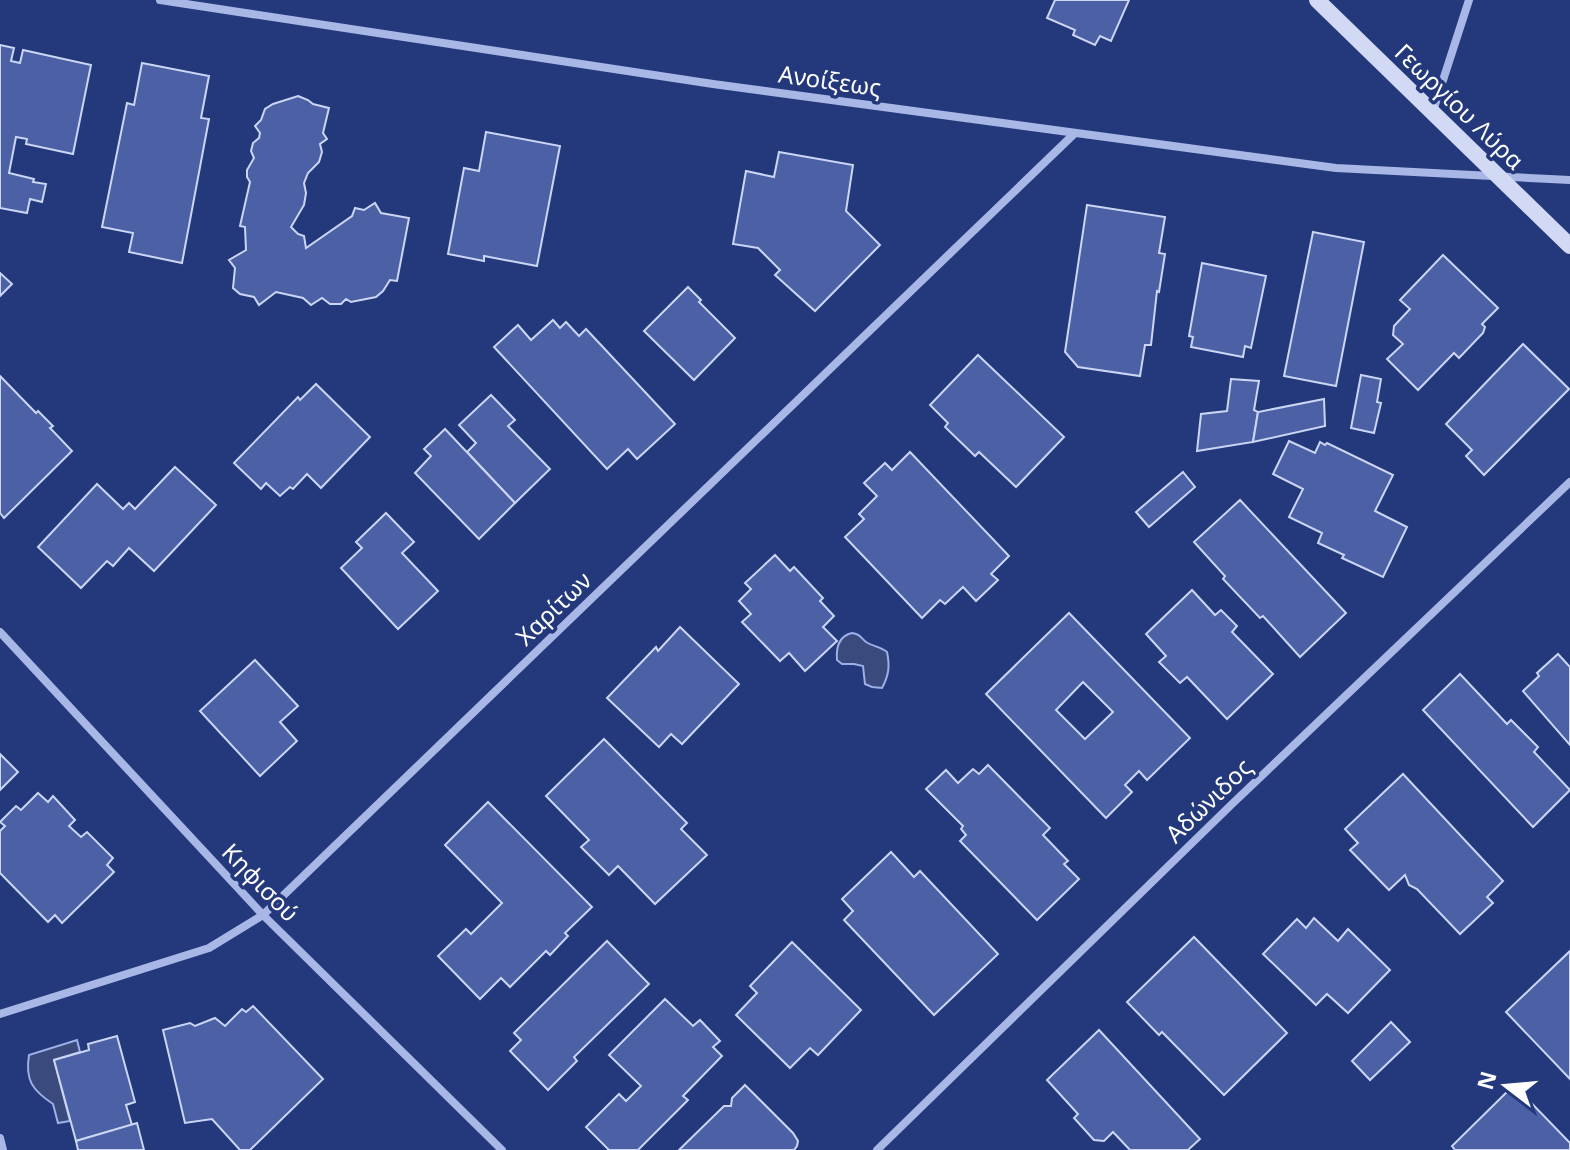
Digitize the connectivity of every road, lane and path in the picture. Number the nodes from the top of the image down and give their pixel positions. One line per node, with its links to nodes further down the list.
1 (160, 0): 5 (street, Ανοίξεως)
2 (1317, 0): 4 (main road, Γεωργίου Λύρα)
3 (1469, 0): 4 (street)
4 (1432, 112): 6 (main road, Γεωργίου Λύρα)
5 (1074, 134): 6 (street, Ανοίξεως); 11 (street, Χαρίτων)
6 (1497, 176): 7 (street, Ανοίξεως); 8 (main road, Γεωργίου Λύρα)
7 (1570, 180)
8 (1570, 246)
9 (1570, 482): 16 (street, Αδώνιδος)
10 (0, 632): 11 (street, Κηφισού)
11 (263, 915): 12 (street, Χαρίτων); 15 (street, Κηφισού)
12 (0, 1014)
13 (0, 1138): 14 (street)
14 (3, 1150)
15 (502, 1150)
16 (877, 1150)

